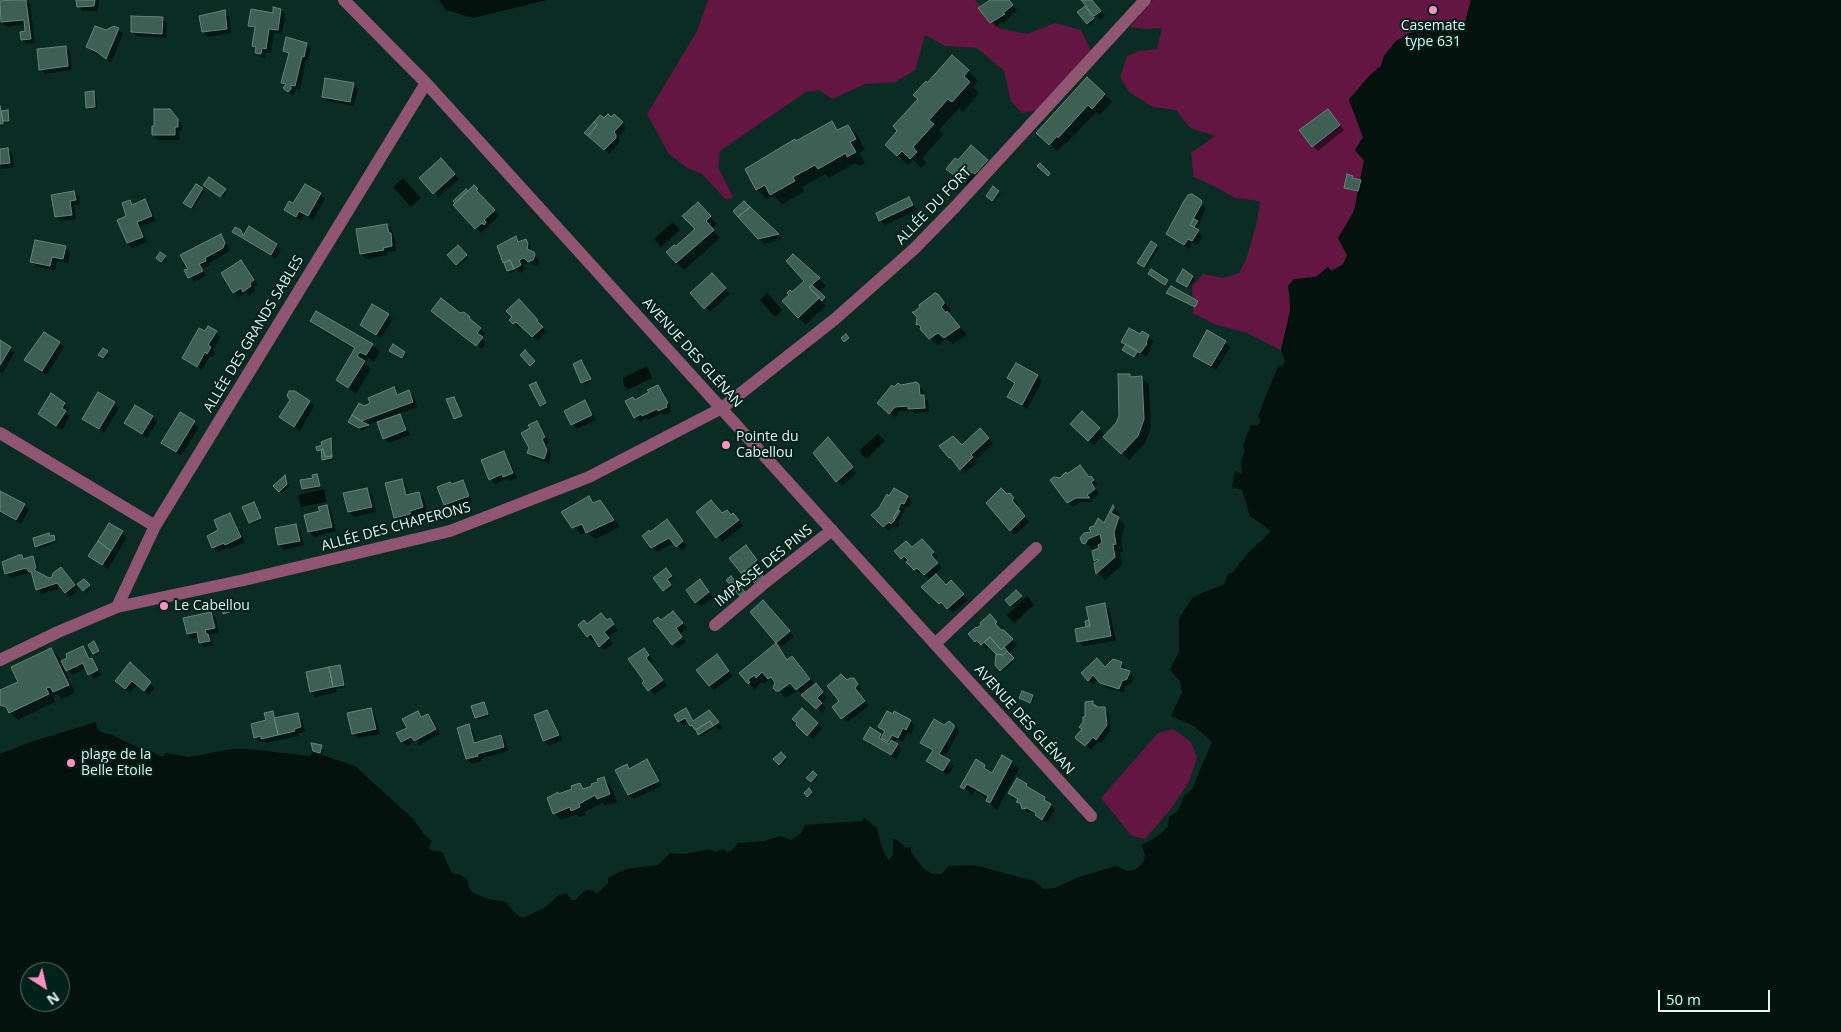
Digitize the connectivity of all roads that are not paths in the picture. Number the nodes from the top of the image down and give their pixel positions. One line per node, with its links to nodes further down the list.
1 (344, 0): 3 (street, AVENUE DES GLÉNAN)
2 (1145, 0): 4 (street, ALLÉE DU FORT)
3 (426, 83): 4 (street, AVENUE DES GLÉNAN); 6 (street, ALLÉE DES GRANDS SABLES)
4 (722, 408): 7 (street, AVENUE DES GLÉNAN); 9 (street, ALLÉE DES CHAPERONS)
5 (0, 433): 6 (street)
6 (155, 526): 9 (street, ALLÉE DES GRANDS SABLES)
7 (832, 530): 10 (street, IMPASSE DES PINS); 11 (street, AVENUE DES GLÉNAN)
8 (1036, 548): 11 (street)
9 (117, 607): 12 (street, ALLÉE DES CHAPERONS)
10 (715, 625)
11 (935, 644): 13 (street, AVENUE DES GLÉNAN)
12 (0, 660)
13 (1091, 816)

